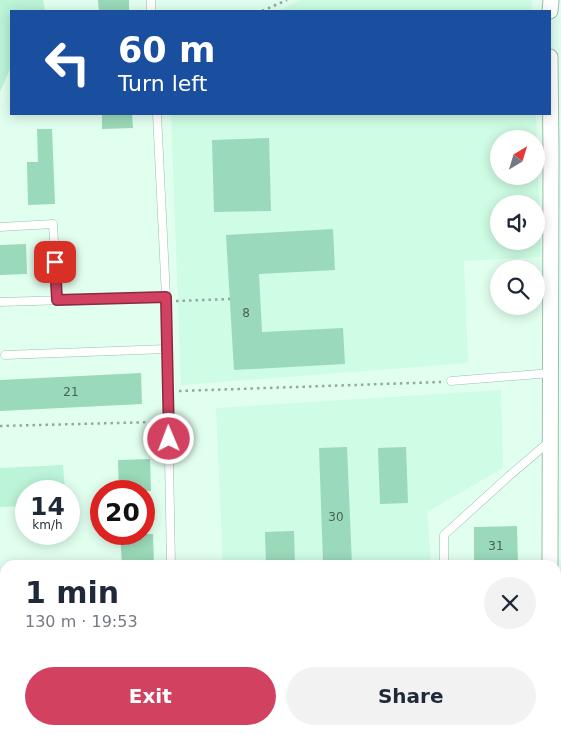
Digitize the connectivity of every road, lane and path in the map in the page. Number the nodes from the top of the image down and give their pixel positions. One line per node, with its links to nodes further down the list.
1 (286, 0): 2 (path)
2 (264, 10)
3 (551, 73): 5 (street)
4 (157, 115): 7 (lane)
5 (556, 151): 13 (street)
6 (0, 227): 9 (lane)
7 (166, 299): 8 (path); 9 (lane); 11 (lane)
8 (230, 299)
9 (57, 300): 10 (lane)
10 (0, 302)
11 (167, 349): 12 (lane); 16 (lane)
12 (5, 355)
13 (556, 355): 14 (street)
14 (551, 373): 15 (lane); 19 (street)
15 (451, 382): 16 (path)
16 (168, 392): 17 (lane)
17 (168, 421): 18 (path); 20 (lane)
18 (0, 426)
19 (550, 441): 21 (lane); 22 (street)
20 (171, 560)
21 (444, 560)
22 (550, 560)

